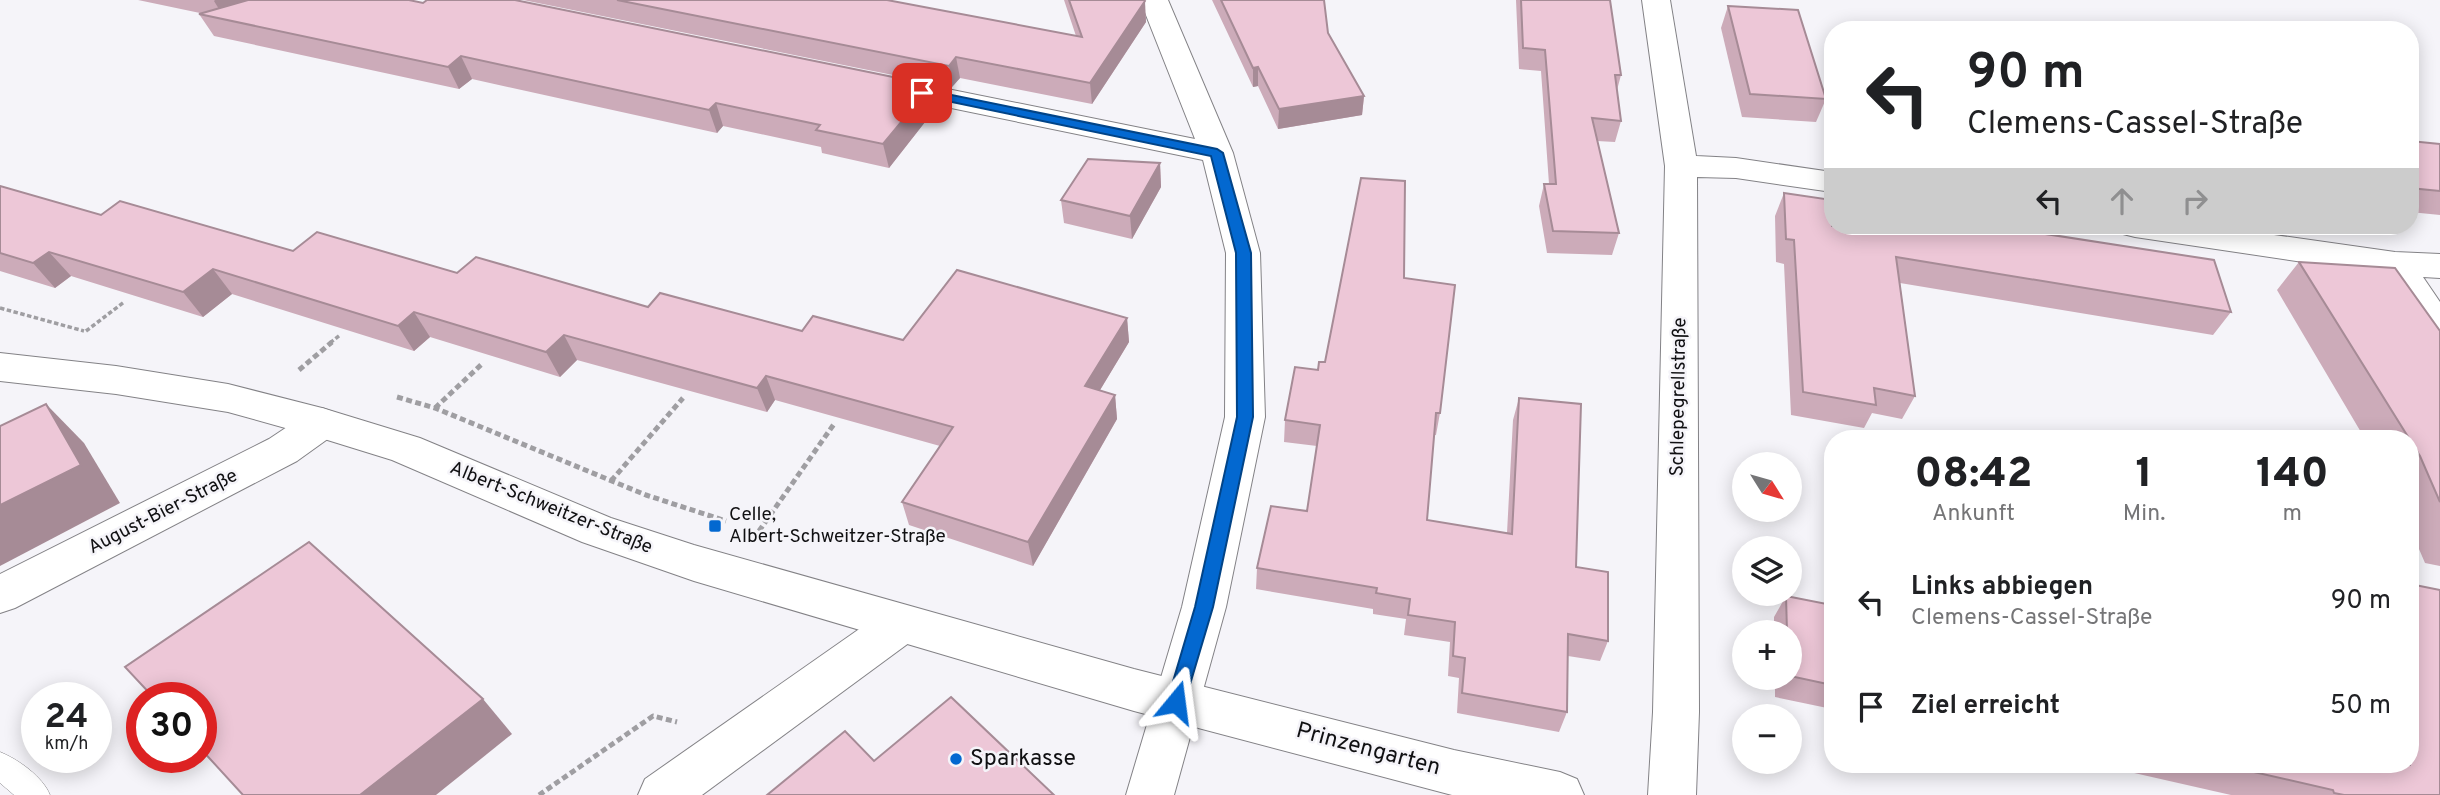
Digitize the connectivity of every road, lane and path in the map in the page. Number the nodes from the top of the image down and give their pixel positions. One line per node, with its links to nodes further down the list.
1 (1154, 0): 4 (street)
2 (1656, 0): 5 (street, Schlepegrellstraße)
3 (849, 78): 4 (street)
4 (1217, 153): 25 (street)
5 (1681, 166): 6 (street); 33 (street, Schlepegrellstraße)
6 (1824, 180)
7 (2197, 235): 8 (street)
8 (2395, 264): 9 (street); 11 (street)
9 (2440, 266)
10 (124, 302): 12 (path)
11 (2440, 329)
12 (86, 331)
13 (340, 335): 16 (path)
14 (483, 363): 18 (path)
15 (0, 367): 19 (street, Albert-Schweitzer-Straße)
16 (299, 370)
17 (683, 398): 21 (path)
18 (435, 408)
19 (322, 423): 23 (street, August-Bier-Straße); 24 (street, Albert-Schweitzer-Straße)
20 (834, 424): 22 (path)
21 (611, 481)
22 (759, 531)
23 (0, 595)
24 (901, 624): 25 (street, Albert-Schweitzer-Straße); 26 (street)
25 (1176, 702): 31 (street); 32 (street, Prinzengarten)
26 (738, 740): 29 (path); 30 (street)
27 (0, 765): 28 (lane)
28 (36, 795)
29 (540, 795)
30 (662, 795)
31 (1150, 795)
32 (1560, 795)
33 (1672, 795)

